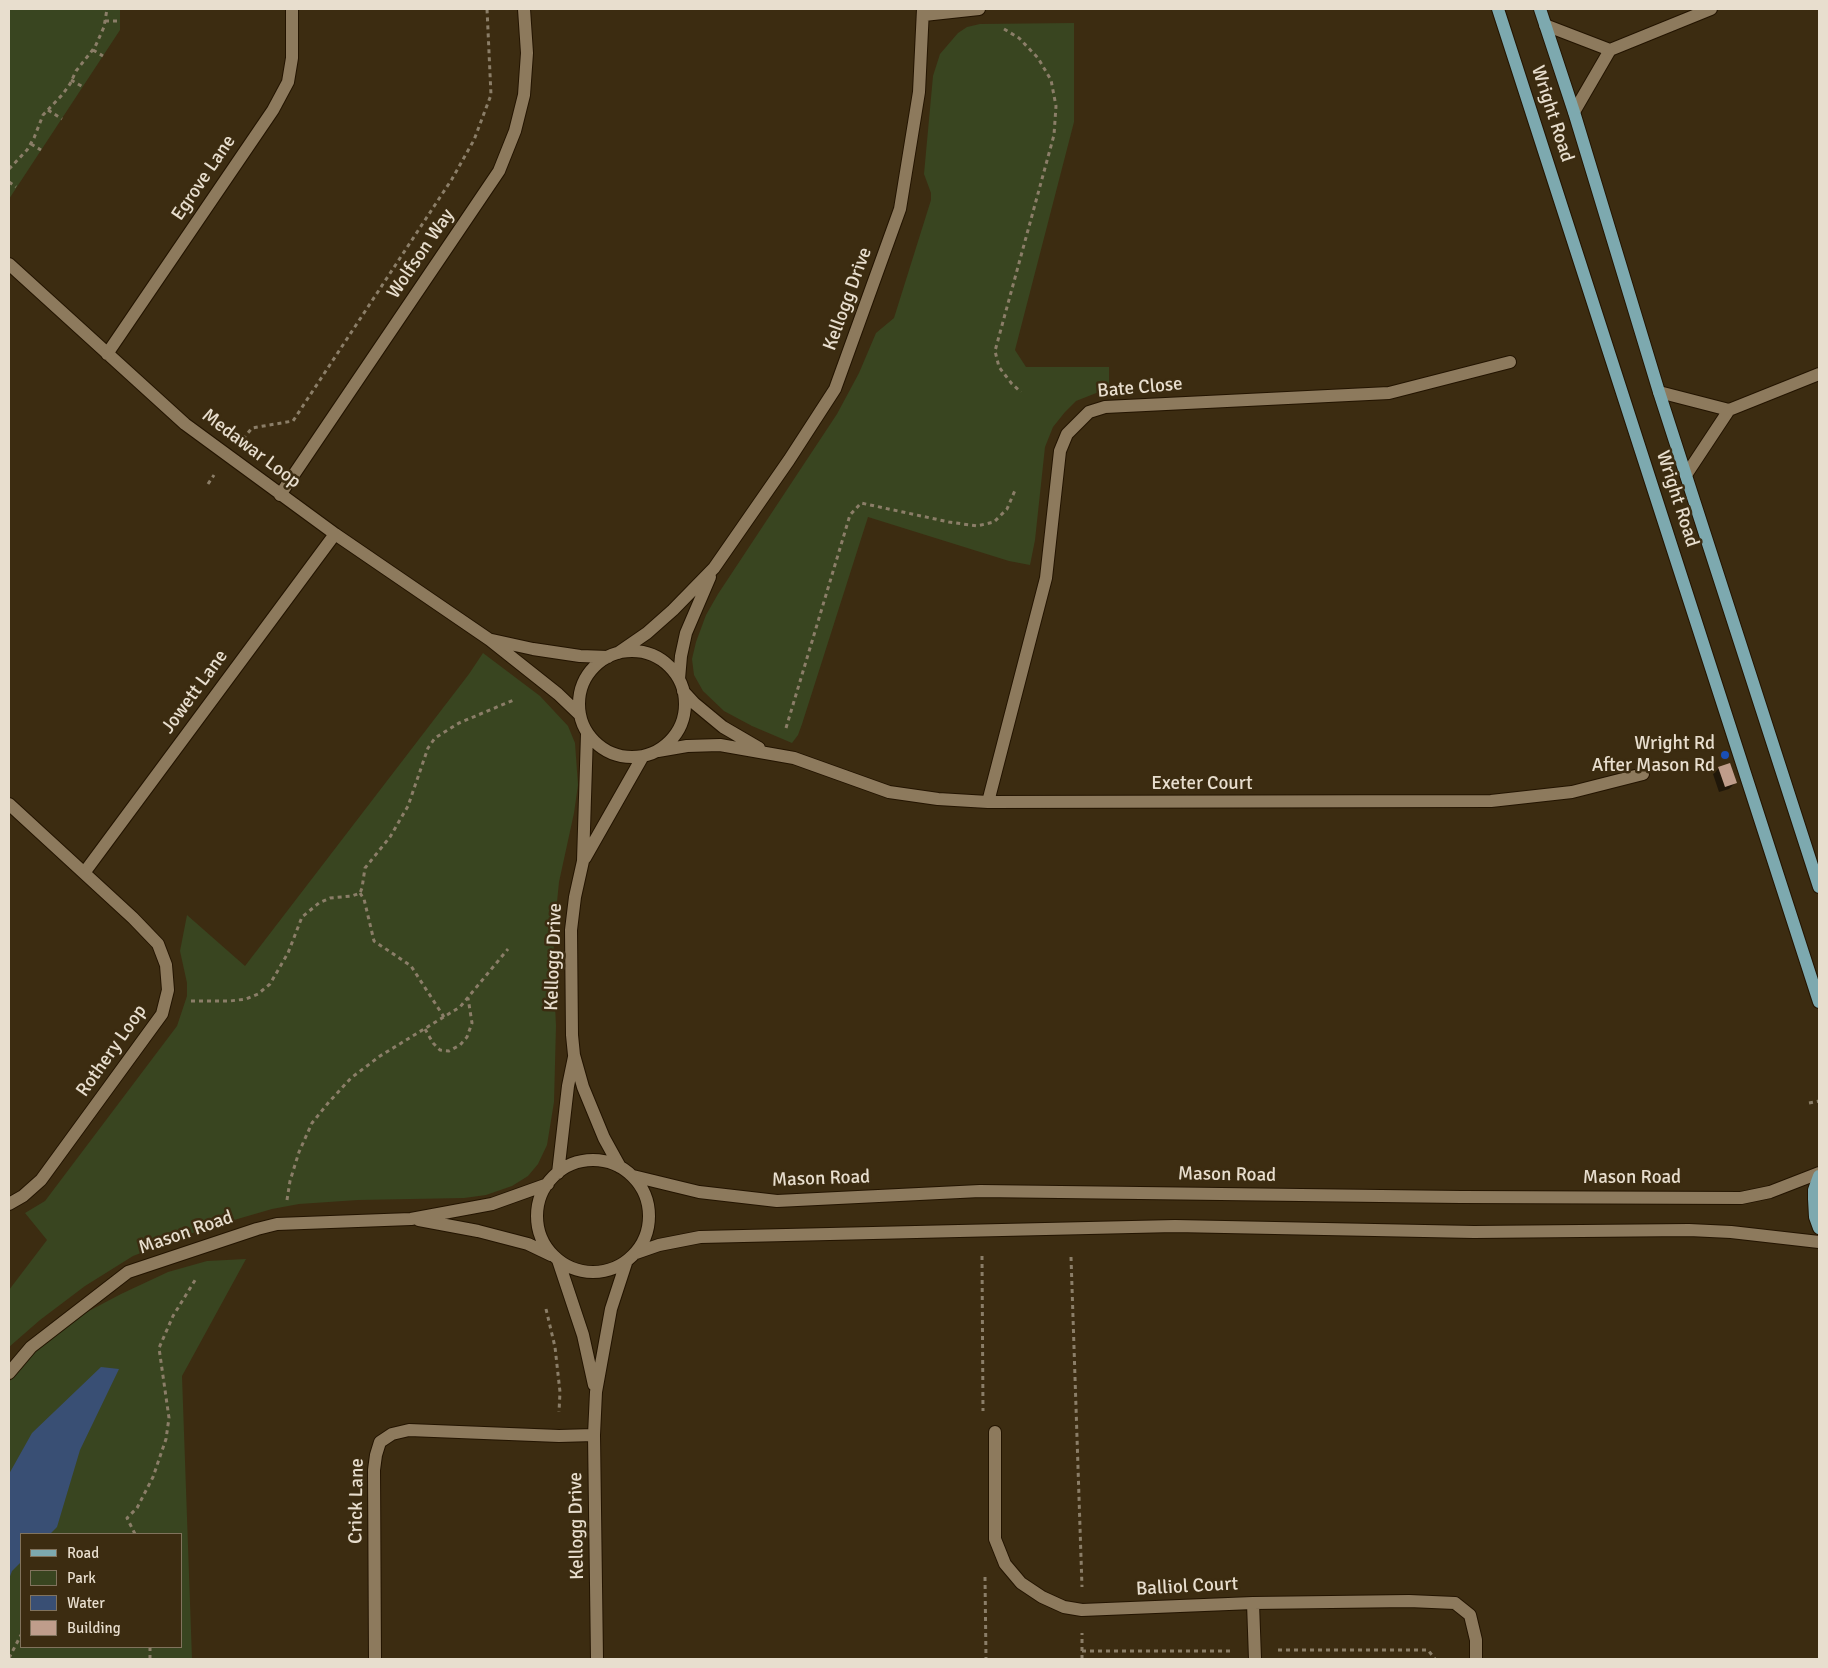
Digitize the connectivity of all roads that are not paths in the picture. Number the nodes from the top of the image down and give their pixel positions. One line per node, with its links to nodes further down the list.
1 (292, 9): 12 (street, Egrove Lane)
2 (524, 9): 18 (street, Wolfson Way)
3 (979, 9): 7 (street)
4 (1498, 9): 35 (main road, Wright Road)
5 (1540, 9): 8 (main road, Wright Road)
6 (1711, 9): 9 (street)
7 (923, 12): 20 (street, Kellogg Drive)
8 (1545, 25): 9 (street); 10 (main road, Wright Road)
9 (1610, 50): 10 (street)
10 (1574, 112): 15 (main road, Wright Road)
11 (9, 264): 12 (street, Medawar Loop)
12 (107, 354): 18 (street, Medawar Loop)
13 (1510, 362): 30 (street, Bate Close)
14 (1819, 374): 16 (street)
15 (1659, 392): 16 (street); 17 (main road, Wright Road)
16 (1728, 410): 17 (street)
17 (1686, 475): 34 (main road, Wright Road)
18 (280, 495): 19 (street, Medawar Loop)
19 (335, 534): 21 (street, Medawar Loop); 33 (street, Jowett Lane)
20 (714, 568): 22 (street, Kellogg Drive); 23 (street, Kellogg Drive)
21 (490, 640): 22 (street, Medawar Loop); 24 (street, Medawar Loop)
22 (614, 655): 23 (street); 24 (street)
23 (681, 685): 26 (street); 27 (street, Exeter Court)
24 (580, 715): 25 (street)
25 (587, 734): 28 (street); 32 (street, Kellogg Drive)
26 (658, 751): 27 (street, Exeter Court); 28 (street)
27 (766, 752): 30 (street, Exeter Court)
28 (643, 756): 32 (street, Kellogg Drive)
29 (1643, 774): 30 (street, Exeter Court)
30 (988, 802)
31 (9, 804): 33 (street, Rothery Loop)
32 (583, 860): 36 (street, Kellogg Drive)
33 (84, 873): 42 (street, Rothery Loop)
34 (1819, 887)
35 (1819, 1002)
36 (574, 1055): 37 (street, Kellogg Drive); 38 (street, Kellogg Drive)
37 (620, 1167): 38 (street); 40 (street)
38 (558, 1173): 41 (street)
39 (1819, 1174): 40 (street, Mason Road); 44 (main road)
40 (633, 1176): 46 (street)
41 (548, 1184): 43 (street, Mason Road); 47 (street)
42 (9, 1204)
43 (411, 1219): 47 (street, Mason Road); 49 (street, Mason Road)
44 (1819, 1228)
45 (1819, 1242): 46 (street)
46 (636, 1253): 48 (street)
47 (556, 1259): 48 (street); 50 (street, Kellogg Drive)
48 (626, 1263): 50 (street, Kellogg Drive)
49 (9, 1372)
50 (596, 1392): 52 (street, Kellogg Drive)
51 (994, 1432): 53 (street, Balliol Court)
52 (594, 1435): 54 (street, Crick Lane); 55 (street, Kellogg Drive)
53 (1253, 1603): 56 (street); 57 (street, Balliol Court)
54 (375, 1659)
55 (597, 1659)
56 (1255, 1659)
57 (1476, 1659)

